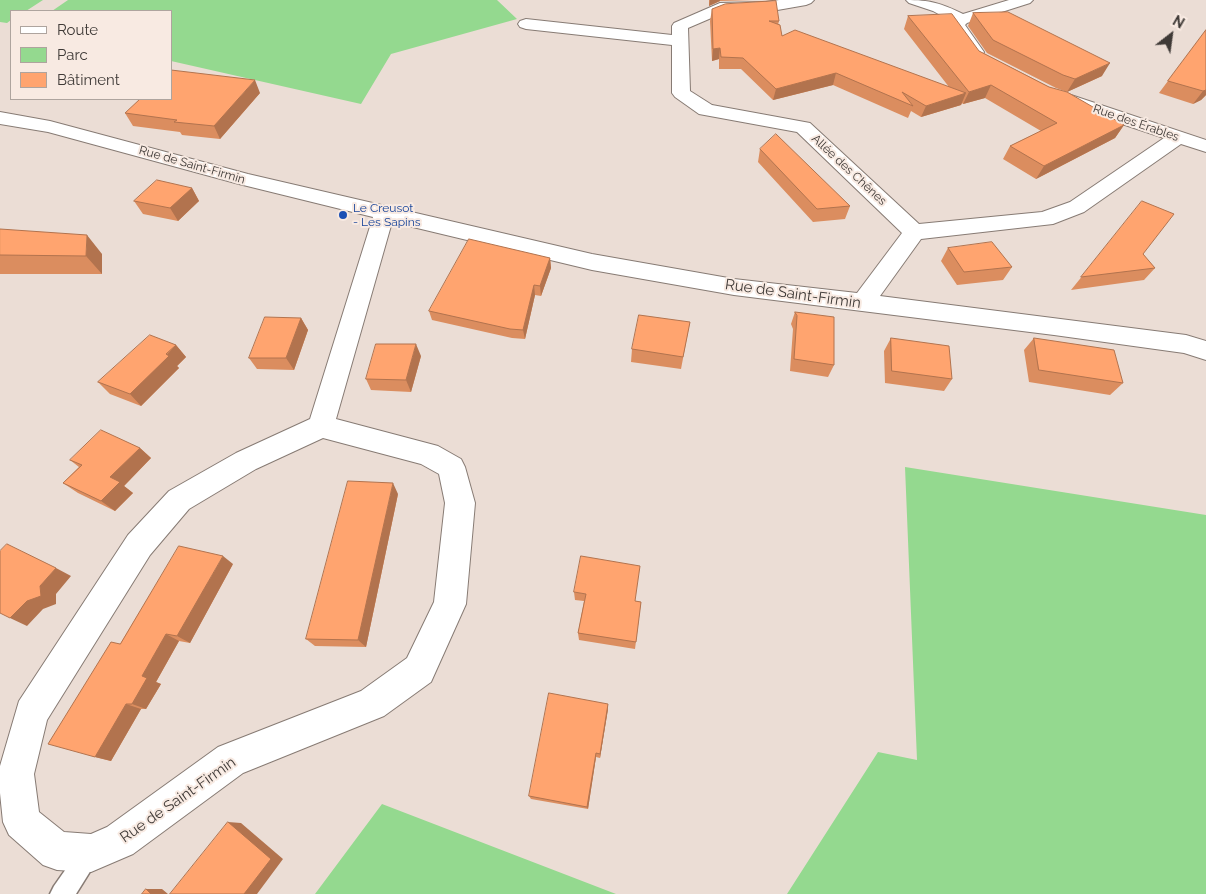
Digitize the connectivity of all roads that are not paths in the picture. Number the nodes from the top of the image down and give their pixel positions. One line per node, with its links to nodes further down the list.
1 (806, 0): 6 (street, Allée des Chênes)
2 (914, 0): 4 (street)
3 (1026, 0): 4 (street)
4 (961, 20): 7 (street)
5 (526, 24): 6 (street)
6 (680, 42): 13 (street, Allée des Chênes)
7 (989, 62)
8 (1050, 94): 10 (street, Rue des Érables)
9 (0, 118): 12 (street, Rue de Saint-Firmin)
10 (1178, 137): 11 (street, Rue des Érables); 13 (street)
11 (1206, 146)
12 (384, 214): 14 (street, Rue de Saint-Firmin); 16 (street)
13 (914, 232): 14 (street)
14 (862, 304): 15 (street, Rue de Saint-Firmin)
15 (1206, 351)
16 (321, 426): 17 (street, Rue de Saint-Firmin); 17 (street, Rue de Saint-Firmin)
17 (91, 852): 18 (lane)
18 (62, 894)

